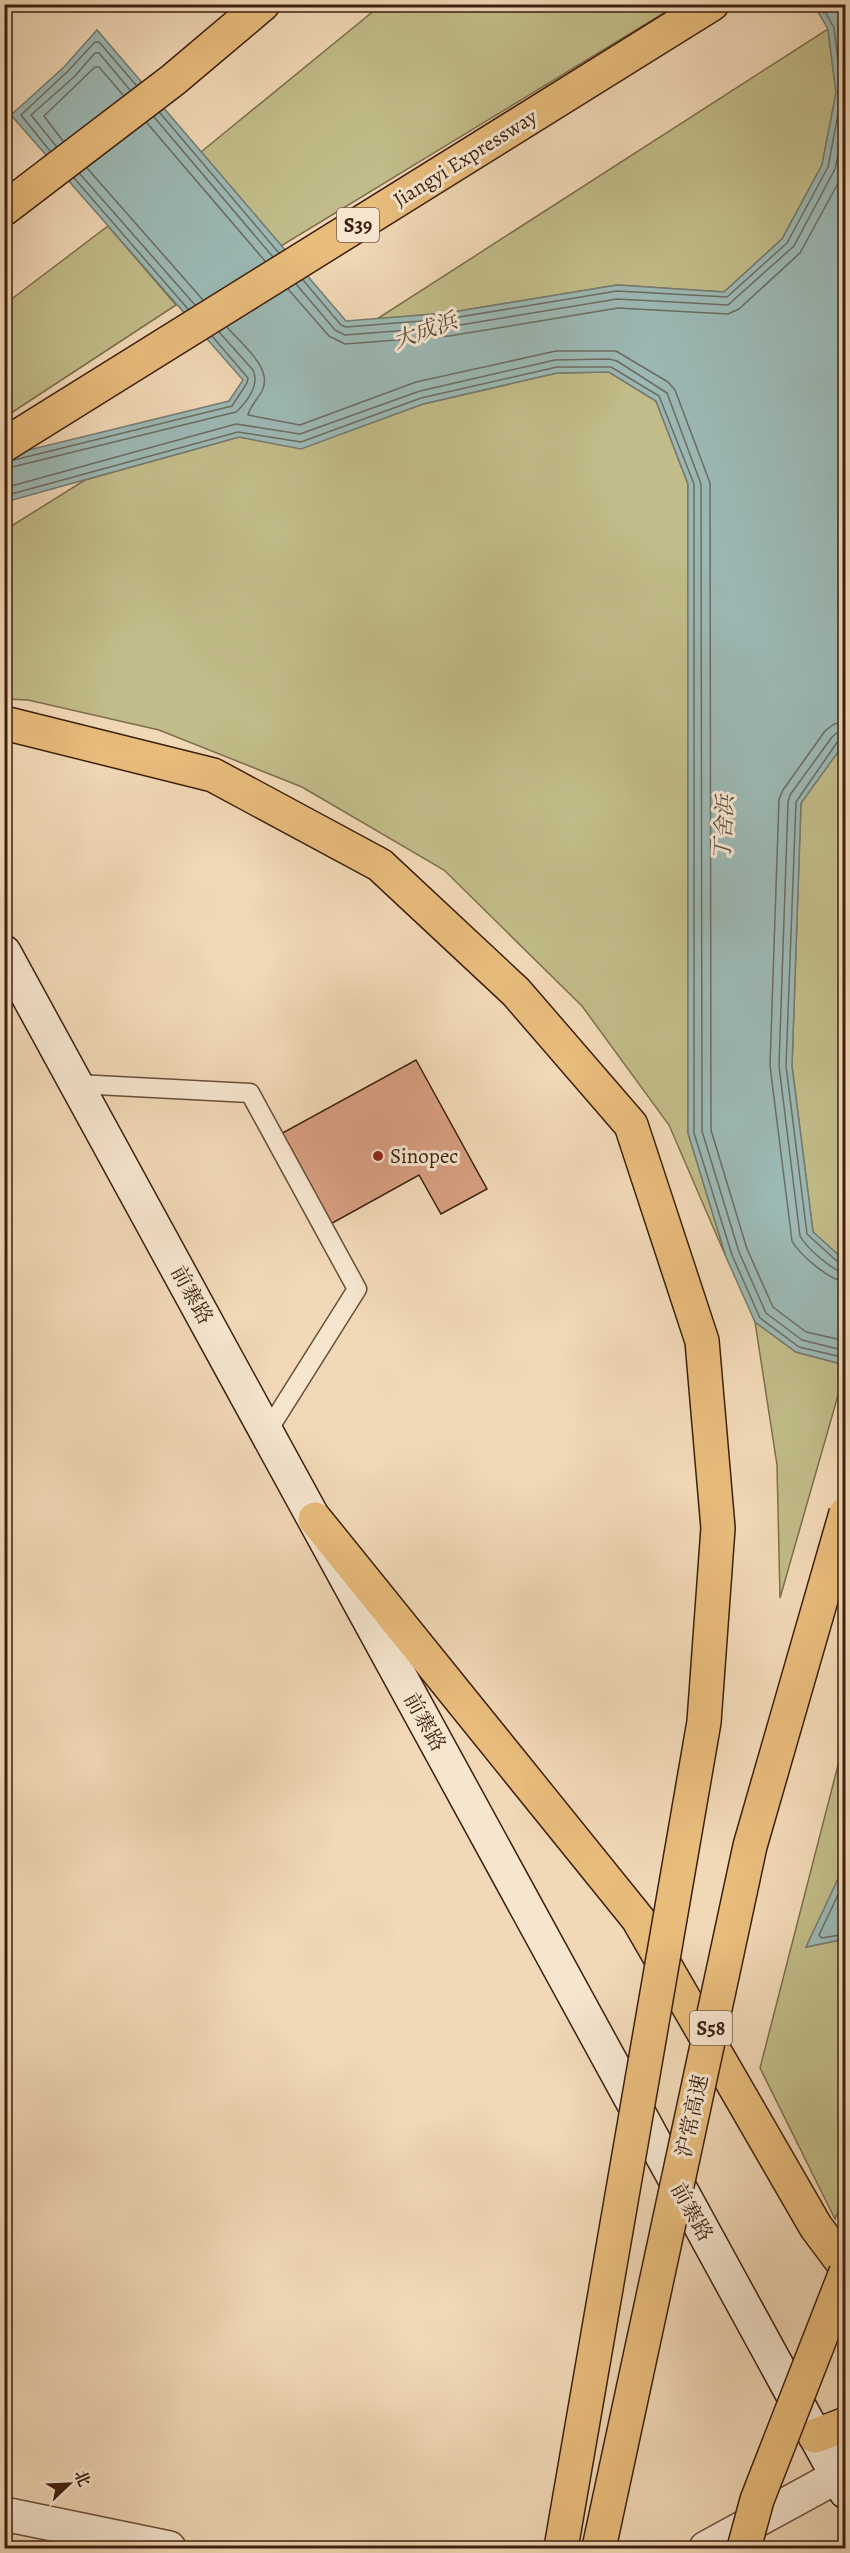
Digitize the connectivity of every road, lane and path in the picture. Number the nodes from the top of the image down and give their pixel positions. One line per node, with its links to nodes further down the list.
1 (254, 4): 4 (main road)
2 (263, 4): 4 (main road)
3 (712, 4): 6 (main road, Jiangyi Expressway / S39)
4 (173, 80): 5 (main road)
5 (4, 209)
6 (4, 445)
7 (4, 723): 20 (main road, bridge)
8 (4, 952): 9 (main road, 前寨路)
9 (77, 1084): 10 (main road, 前寨路); 10 (lane)
10 (267, 1432): 12 (main road, 前寨路)
11 (846, 1513): 21 (main road, 沪常高速 / S58, bridge)
12 (315, 1519): 13 (main road); 16 (main road, 前寨路)
13 (846, 2267)
14 (846, 2272): 23 (main road, bridge)
15 (846, 2424): 16 (main road)
16 (814, 2436): 17 (main road, 前寨路)
17 (842, 2484): 22 (main road)
18 (4, 2514): 19 (main road)
19 (169, 2548)
20 (561, 2548)
21 (599, 2548)
22 (706, 2548)
23 (744, 2548)

